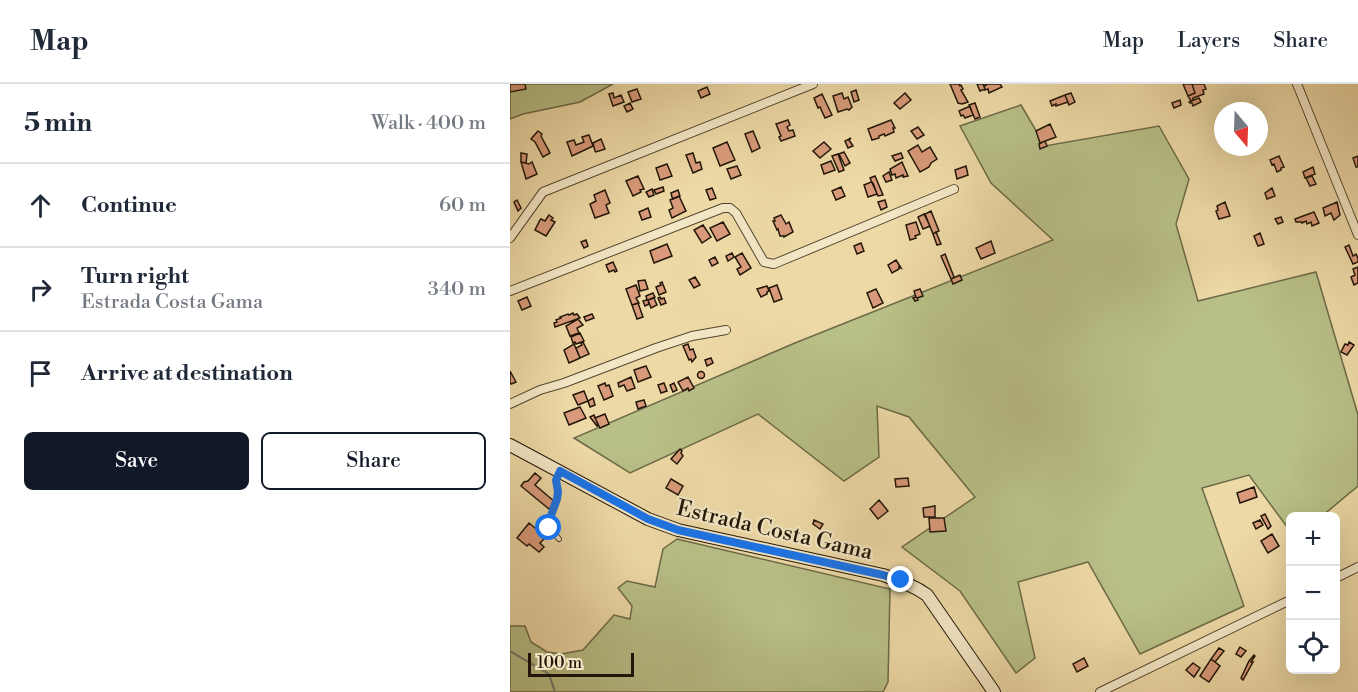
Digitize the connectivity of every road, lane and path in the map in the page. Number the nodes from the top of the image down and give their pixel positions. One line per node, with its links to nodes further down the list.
1 (813, 84): 5 (street)
2 (1297, 84): 4 (street)
3 (954, 189): 6 (street)
4 (1358, 235)
5 (510, 238)
6 (510, 291)
7 (726, 330): 8 (street)
8 (510, 404)
9 (510, 445): 10 (main road, Estrada Costa Gama)
10 (560, 471): 11 (lane); 15 (main road, Estrada Costa Gama)
11 (559, 539)
12 (1358, 567): 13 (street)
13 (1340, 576)
14 (1286, 602): 16 (street)
15 (994, 692)
16 (1100, 692)

